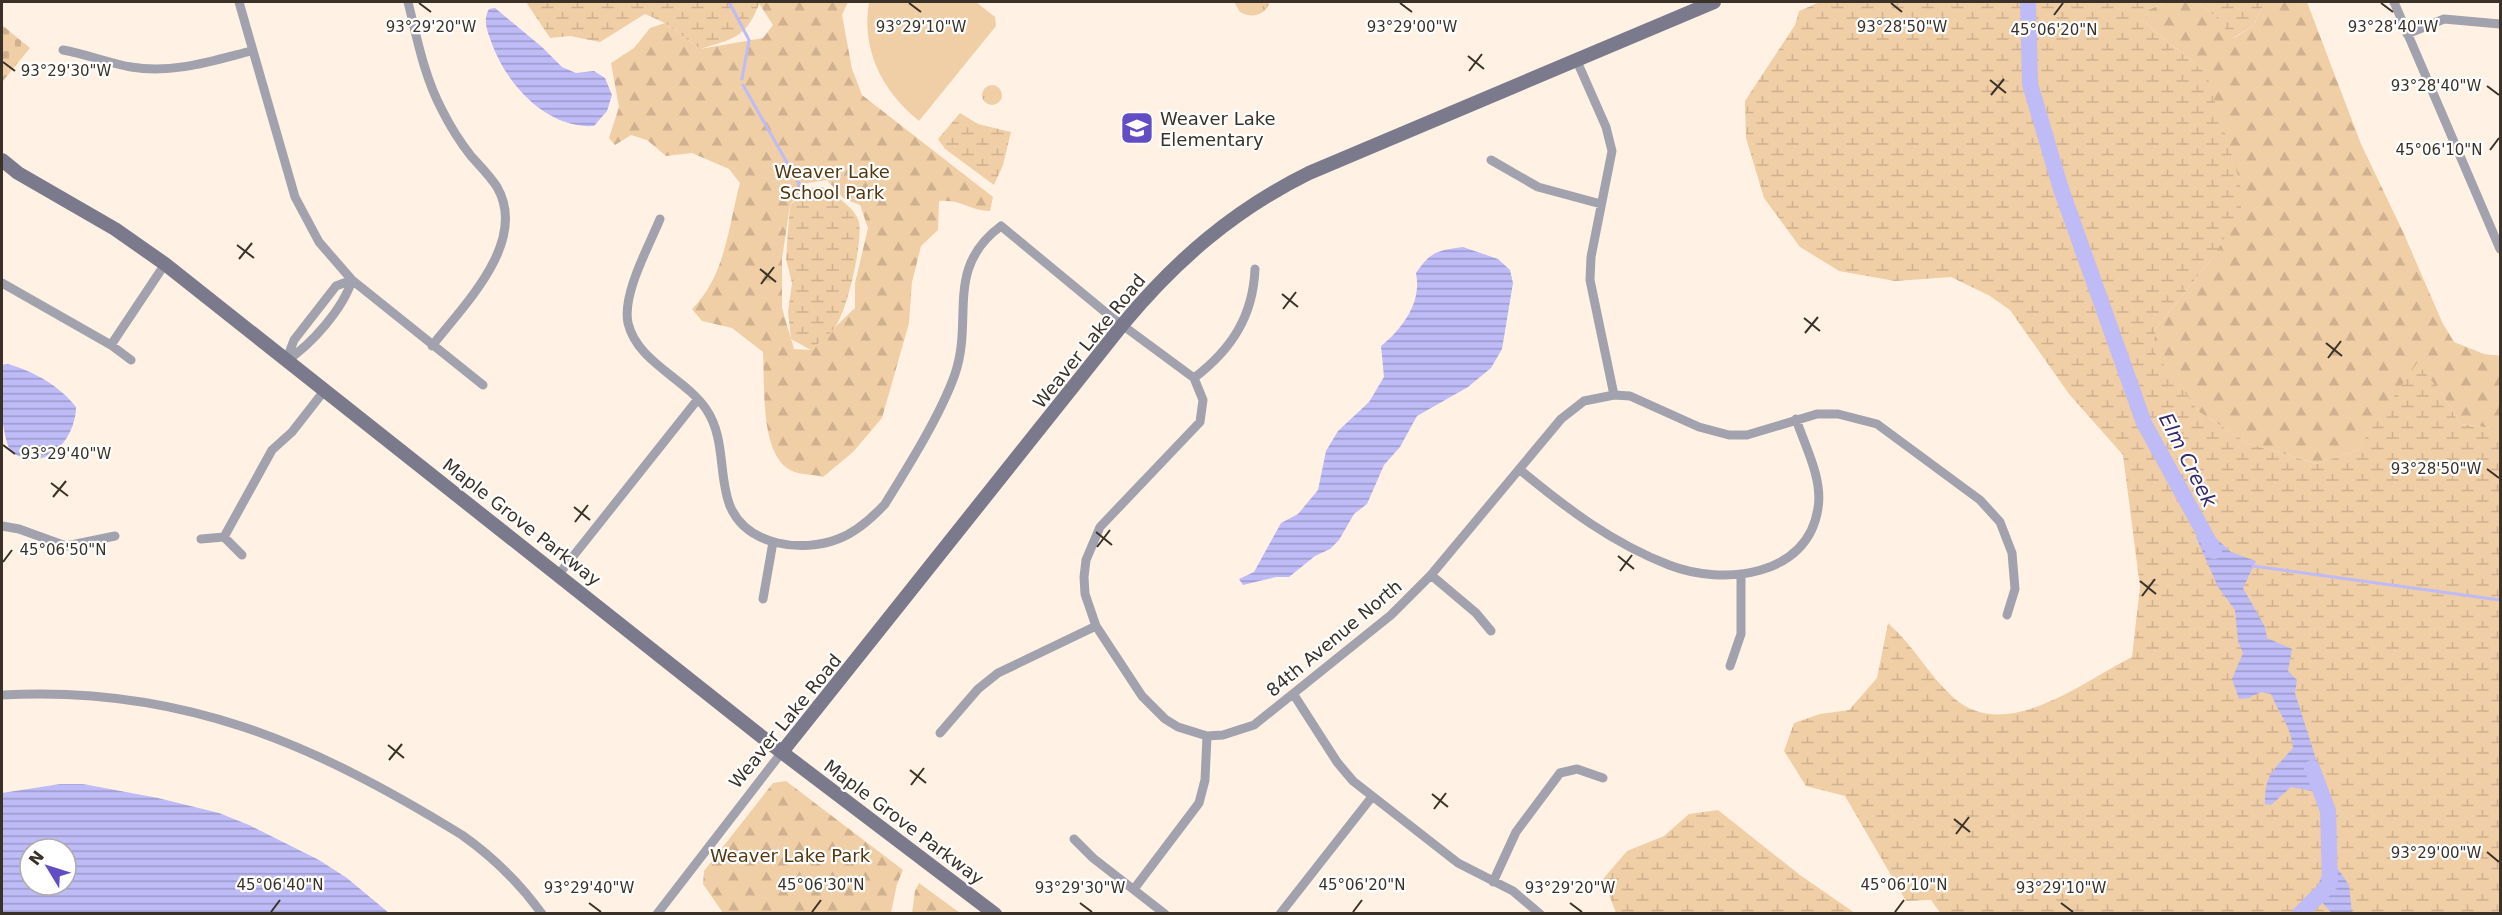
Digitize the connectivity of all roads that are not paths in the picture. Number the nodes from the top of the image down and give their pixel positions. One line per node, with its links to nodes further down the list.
1 (239, 2): 8 (street)
2 (408, 2): 23 (street)
3 (1714, 2): 9 (main road, Weaver Lake Road)
4 (2394, 2): 6 (street)
5 (2500, 24): 6 (street)
6 (2407, 34): 16 (street)
7 (63, 51): 8 (street)
8 (251, 51): 19 (street)
9 (1575, 59): 14 (street); 21 (main road, Weaver Lake Road)
10 (2, 160): 13 (main road, Maple Grove Parkway)
11 (1491, 160): 14 (street)
12 (2, 170): 13 (main road, Maple Grove Parkway)
13 (18, 173): 17 (main road, Maple Grove Parkway)
14 (1601, 204): 29 (street)
15 (660, 219): 30 (street)
16 (2500, 249)
17 (165, 264): 22 (street); 25 (main road, Maple Grove Parkway)
18 (1255, 268): 26 (street)
19 (352, 280): 23 (street); 25 (street); 25 (street)
20 (2, 283): 22 (street)
21 (1123, 324): 26 (street); 37 (street); 51 (main road, Weaver Lake Road)
22 (111, 345): 24 (street)
23 (432, 346): 27 (street)
24 (131, 360)
25 (286, 361): 28 (main road, Maple Grove Parkway)
26 (1194, 378): 44 (street)
27 (483, 385)
28 (324, 391): 35 (street); 39 (main road, Maple Grove Parkway)
29 (1614, 395): 31 (street); 32 (street, 84th Avenue North)
30 (698, 399): 37 (street); 39 (street)
31 (1796, 419): 40 (street); 43 (street)
32 (1520, 469): 40 (street); 41 (street, 84th Avenue North)
33 (2, 526): 34 (street)
34 (115, 536)
35 (224, 537): 36 (street); 38 (street)
36 (201, 539)
37 (773, 542): 42 (street)
38 (242, 555)
39 (559, 574): 51 (main road, Maple Grove Parkway)
40 (1741, 574): 46 (street)
41 (1431, 575): 45 (street); 48 (street, 84th Avenue North)
42 (764, 599)
43 (2007, 615)
44 (1096, 626): 49 (street); 50 (street)
45 (1491, 631)
46 (1730, 666)
47 (2, 695): 57 (street)
48 (1294, 695): 50 (street, 84th Avenue North); 53 (street)
49 (940, 733)
50 (1207, 736): 56 (street)
51 (782, 752): 58 (street, Weaver Lake Road); 59 (main road, Maple Grove Parkway)
52 (1603, 778): 55 (street)
53 (1371, 798): 55 (street); 61 (street)
54 (1074, 839): 56 (street)
55 (1493, 882): 62 (street)
56 (1134, 889): 60 (street)
57 (542, 914)
58 (657, 914)
59 (995, 914)
60 (1166, 914)
61 (1280, 914)
62 (1540, 914)

